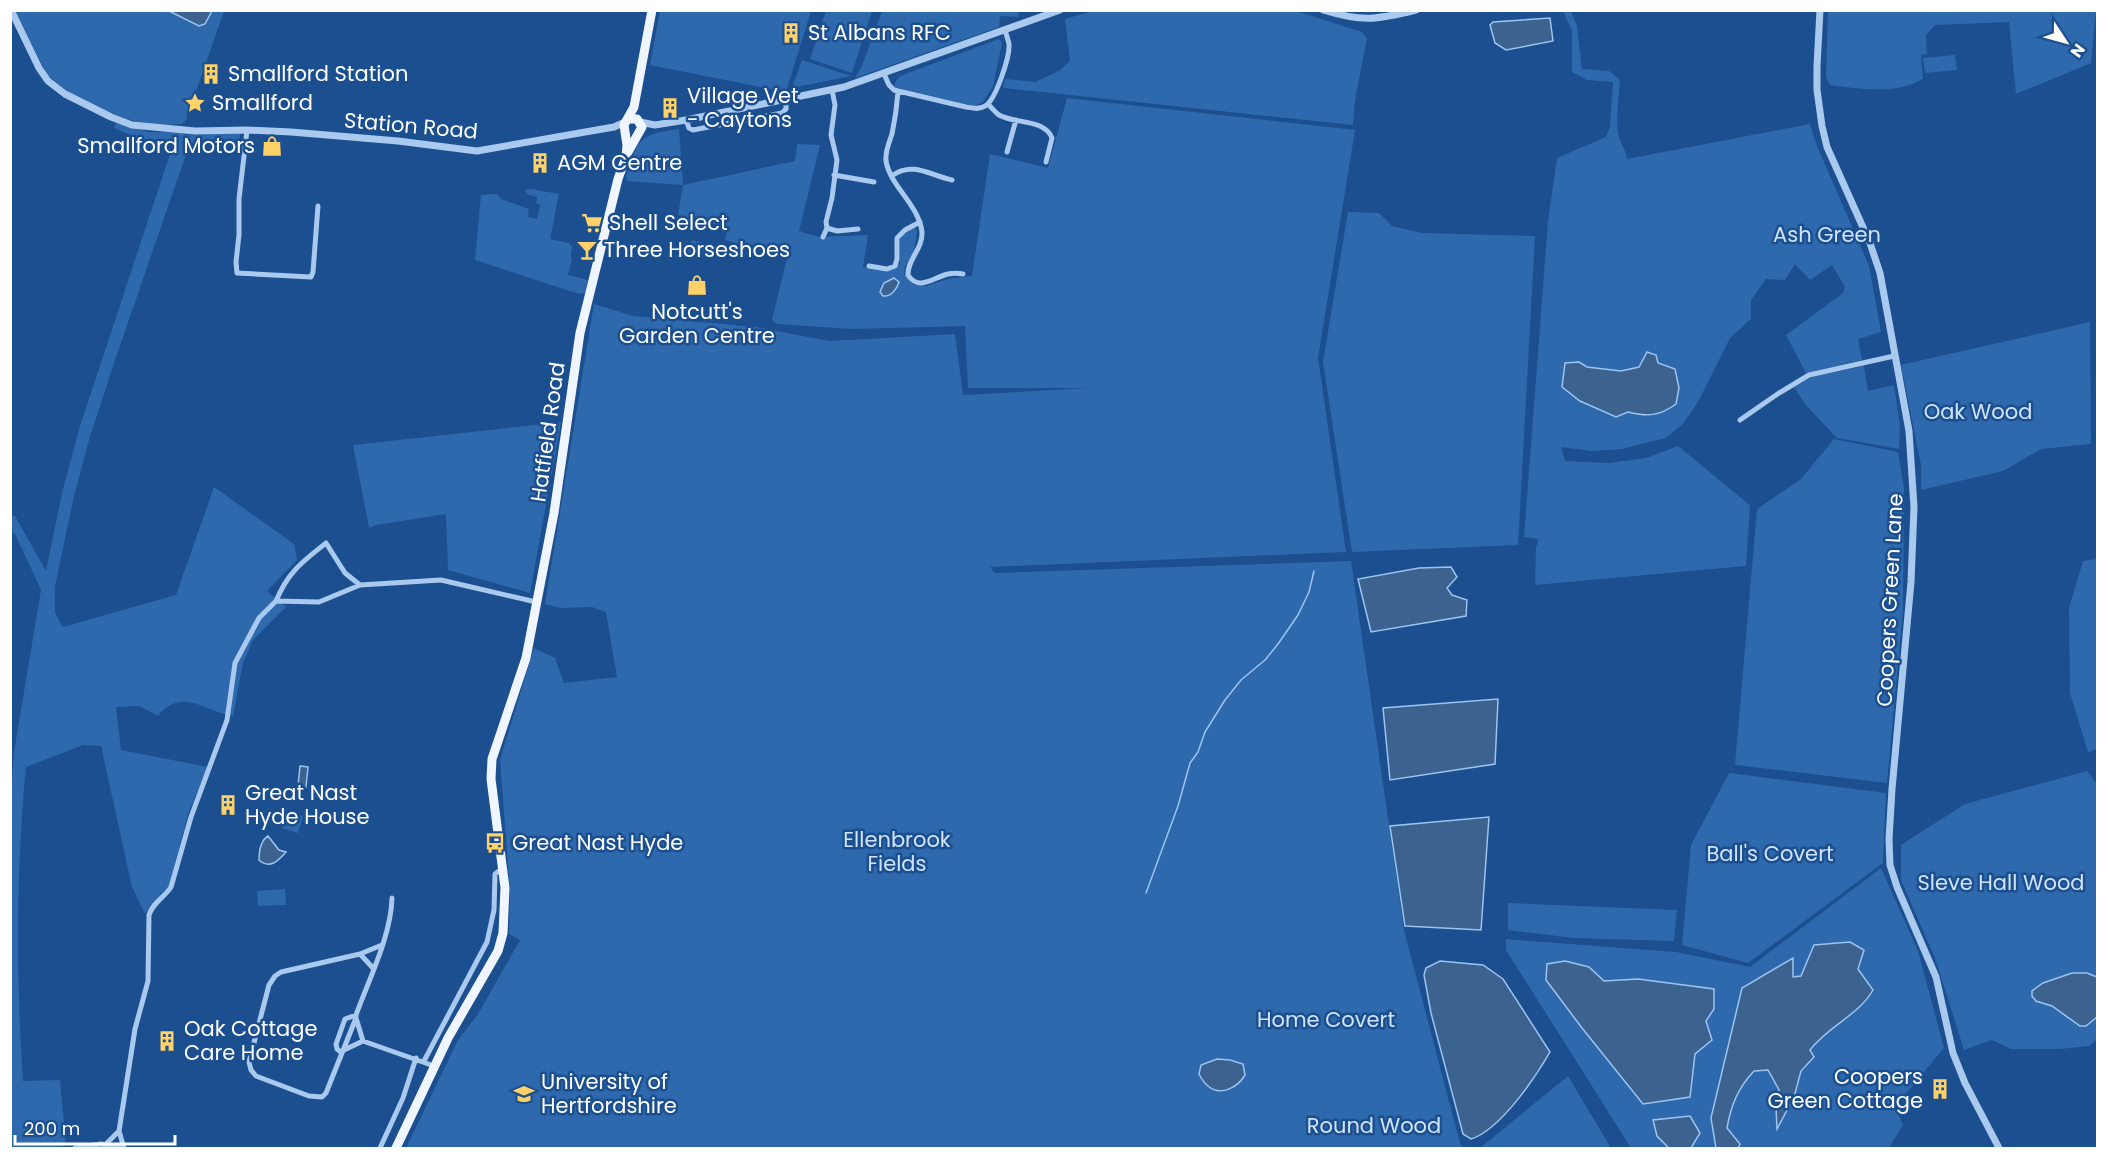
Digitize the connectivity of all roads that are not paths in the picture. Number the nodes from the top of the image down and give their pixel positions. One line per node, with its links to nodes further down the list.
1 (11, 10): 18 (street, Station Road)
2 (652, 10): 13 (main road, Hatfield Road)
3 (1060, 10): 7 (street)
4 (1323, 10): 5 (street)
5 (1416, 10)
6 (1821, 10): 33 (street, Coopers Green Lane)
7 (1005, 30): 8 (street); 12 (street)
8 (885, 74): 9 (street); 10 (street)
9 (832, 90): 11 (street); 22 (street)
10 (898, 92): 12 (street); 23 (street)
11 (786, 99): 14 (street); 14 (street)
12 (988, 104): 15 (street)
13 (634, 107): 16 (main road, Hatfield Road); 17 (main road)
14 (686, 120): 17 (street)
15 (1016, 120): 19 (street); 21 (street)
16 (626, 126): 17 (main road); 17 (main road); 18 (street, Station Road); 20 (main road, Hatfield Road)
17 (639, 128): 20 (main road, Hatfield Road)
18 (247, 130): 26 (street)
19 (1007, 152)
20 (626, 157): 37 (main road, Hatfield Road)
21 (1046, 162)
22 (834, 175): 25 (street); 28 (street)
23 (893, 175): 24 (street); 27 (street)
24 (952, 180)
25 (874, 182)
26 (318, 206)
27 (920, 222): 31 (street); 32 (street)
28 (827, 228): 29 (street); 30 (street)
29 (858, 229)
30 (823, 237)
31 (869, 266)
32 (963, 274)
33 (1894, 356): 34 (street); 56 (street, Coopers Green Lane)
34 (1740, 420)
35 (360, 585): 36 (street); 36 (street); 37 (street)
36 (276, 601): 49 (street)
37 (536, 602): 38 (main road, Hatfield Road)
38 (503, 868): 47 (street); 48 (main road, Hatfield Road)
39 (392, 898): 40 (street)
40 (382, 945): 41 (street); 42 (street)
41 (360, 954): 42 (street); 45 (street)
42 (373, 968): 43 (street)
43 (356, 1016): 44 (street); 45 (street); 45 (street)
44 (363, 1041): 45 (street); 46 (street)
45 (343, 1052)
46 (416, 1058): 47 (street); 54 (street)
47 (424, 1061): 48 (street)
48 (434, 1066): 55 (main road, Hatfield Road)
49 (118, 1131): 50 (street); 52 (street)
50 (106, 1144): 51 (street); 52 (street)
51 (90, 1147): 53 (street)
52 (125, 1148)
53 (75, 1149)
54 (380, 1149)
55 (396, 1149)
56 (1999, 1149)

